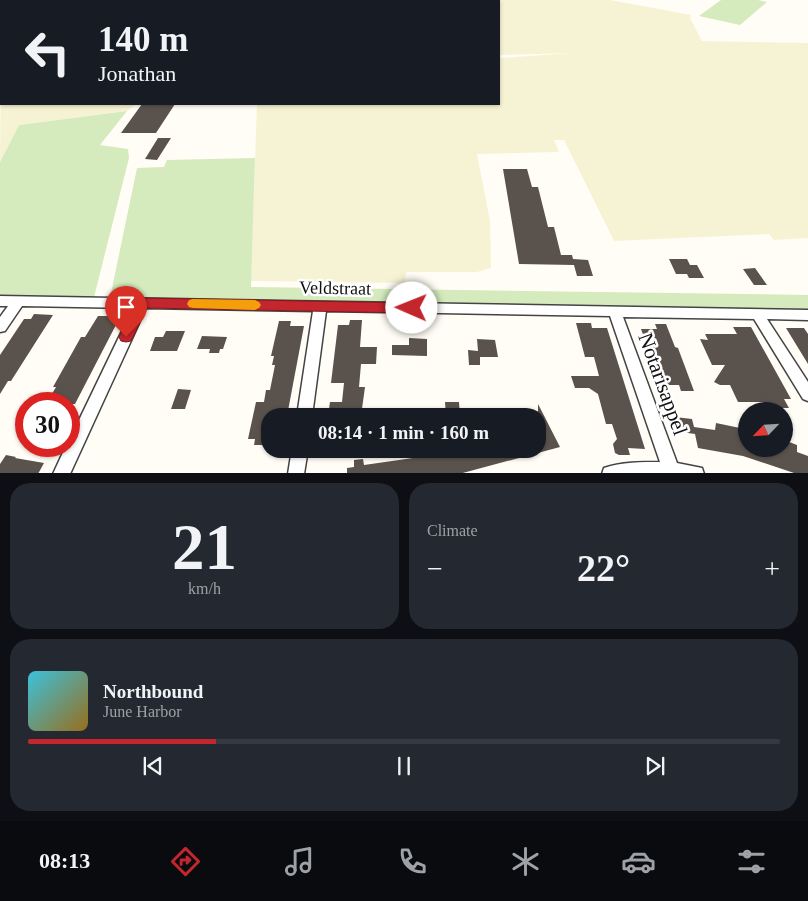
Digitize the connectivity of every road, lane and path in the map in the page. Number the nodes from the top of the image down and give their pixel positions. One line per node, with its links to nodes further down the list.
1 (0, 301): 2 (street, Veldstraat)
2 (19, 301): 3 (street, Veldstraat); 8 (street)
3 (142, 303): 4 (street, Veldstraat); 13 (street)
4 (320, 306): 5 (street, Veldstraat); 10 (street)
5 (614, 312): 6 (street, Veldstraat); 12 (street, Notarisappel)
6 (758, 314): 7 (street, Veldstraat); 9 (street)
7 (808, 315)
8 (0, 327)
9 (808, 395)
10 (305, 408)
11 (299, 458): 14 (street)
12 (671, 470): 15 (street); 16 (street)
13 (61, 473)
14 (296, 473)
15 (619, 473)
16 (690, 473)

